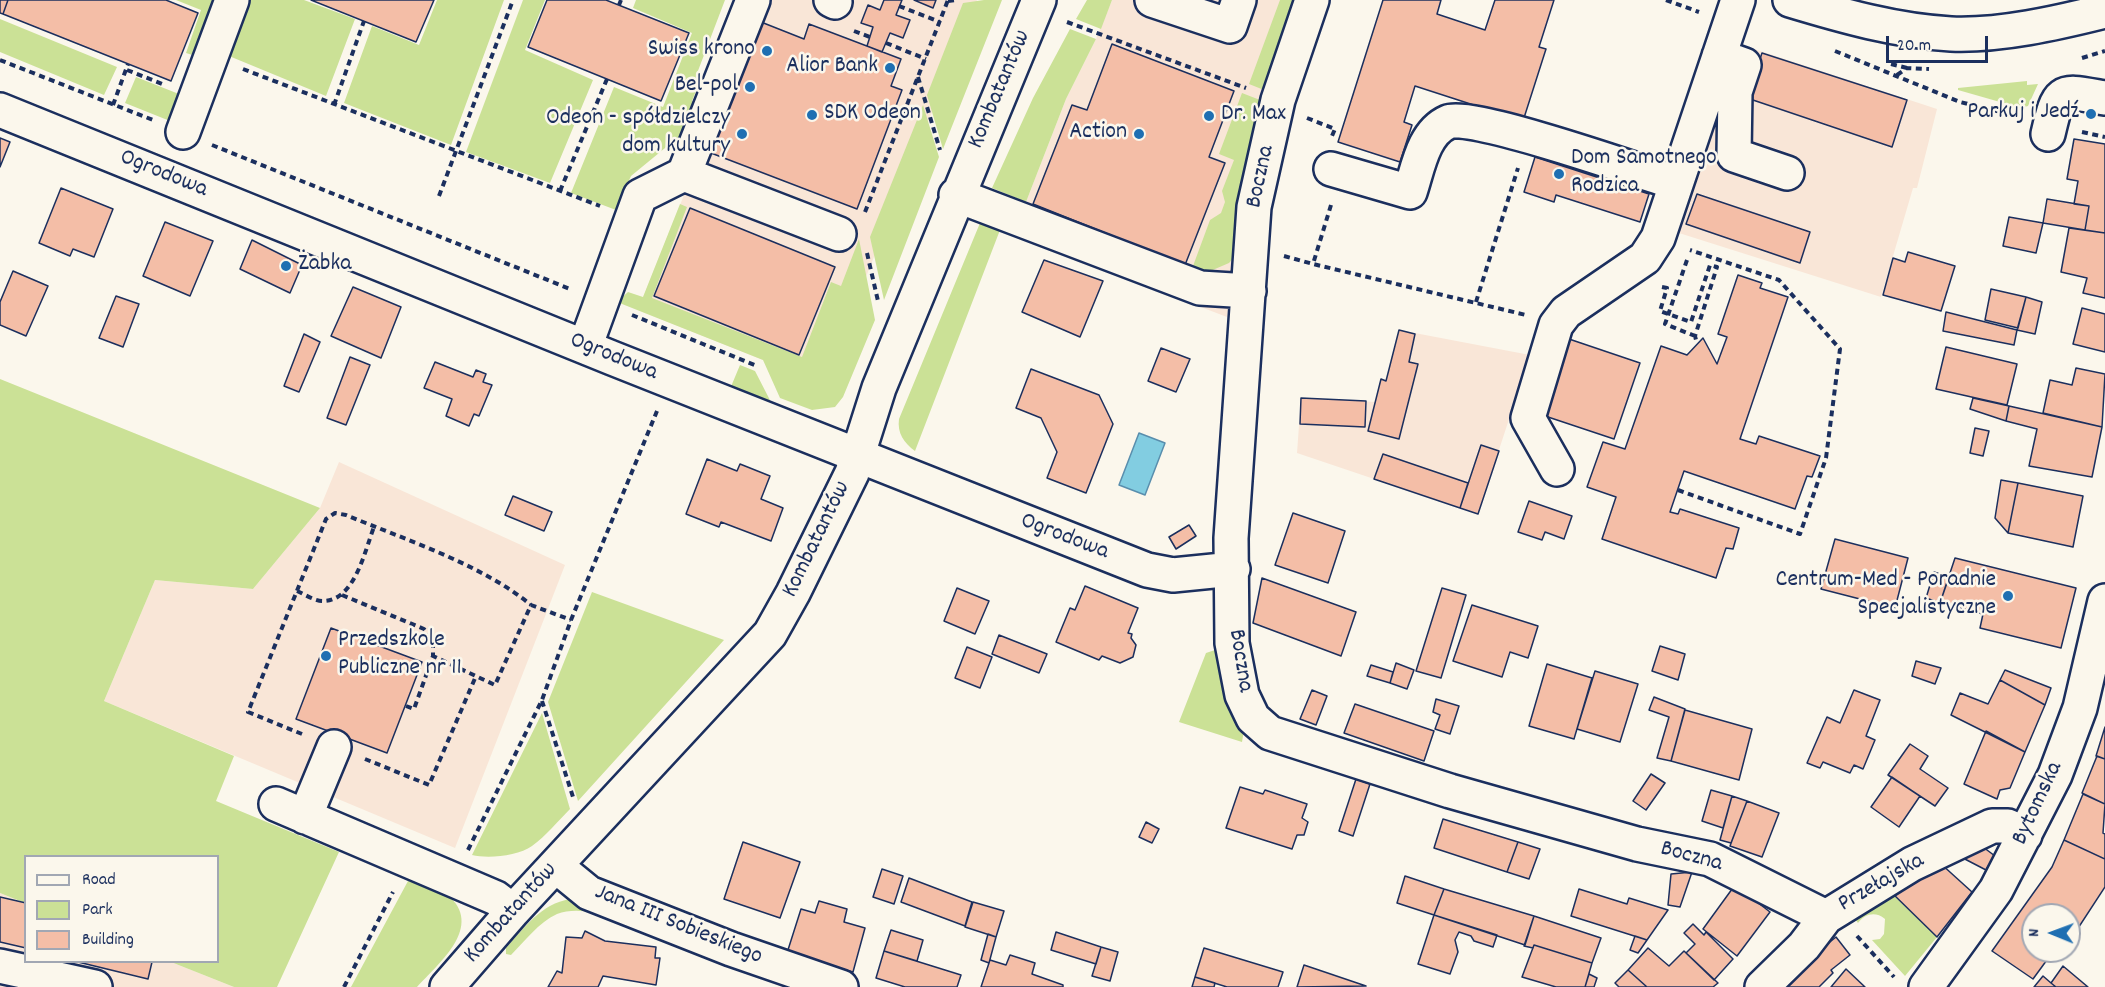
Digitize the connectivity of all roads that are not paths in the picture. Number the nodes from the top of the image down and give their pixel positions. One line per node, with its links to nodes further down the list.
1 (232, 0): 13 (street)
2 (753, 0): 17 (street)
3 (1039, 0): 19 (street, Kombatantów)
4 (1152, 0): 5 (street)
5 (1239, 0)
6 (1312, 0): 21 (street, Boczna)
7 (1738, 0): 10 (street)
8 (1790, 0): 9 (street)
9 (2105, 11)
10 (1719, 56): 16 (street); 18 (street)
11 (2105, 98): 14 (street)
12 (0, 110): 22 (street, Ogrodowa)
13 (183, 132)
14 (2048, 134)
15 (1331, 169): 18 (street)
16 (1787, 173)
17 (684, 174): 20 (street); 22 (street)
18 (1676, 183): 24 (street)
19 (956, 195): 21 (street); 23 (street, Kombatantów)
20 (850, 229)
21 (1250, 291): 25 (street, Boczna)
22 (585, 347): 23 (street, Ogrodowa)
23 (857, 454): 25 (street, Ogrodowa); 29 (street, Kombatantów)
24 (1557, 469)
25 (1233, 569): 31 (street, Boczna)
26 (2105, 600): 28 (street, Bytomska)
27 (334, 747): 30 (street)
28 (2025, 835): 31 (street, Przełajska); 37 (street, Bytomska)
29 (556, 866): 30 (street, Kombatantów); 35 (street, Jana III Sobieskiego)
30 (513, 911): 34 (street, Kombatantów)
31 (1826, 917): 36 (street, Przełajska)
32 (1, 968): 33 (street)
33 (95, 987)
34 (447, 987)
35 (840, 987)
36 (1762, 987)
37 (1926, 987)

